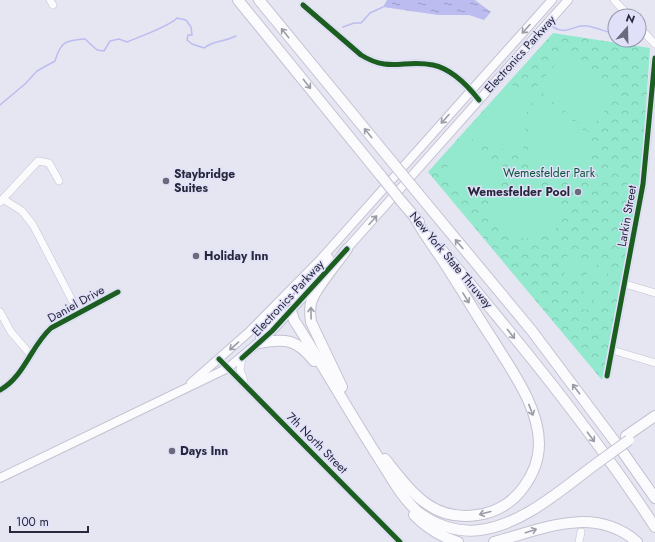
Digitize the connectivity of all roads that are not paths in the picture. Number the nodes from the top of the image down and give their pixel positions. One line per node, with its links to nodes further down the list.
1 (238, 0): 18 (highway, New York State Thruway, one-way to 18, bridge)
2 (259, 0): 43 (highway, New York State Thruway, one-way to 2, bridge)
3 (552, 0): 13 (main road, Electronics Parkway, one-way to 13)
4 (562, 0): 9 (main road)
5 (568, 0): 9 (main road, Electronics Parkway)
6 (614, 0): 8 (street)
7 (303, 5): 13 (street)
8 (622, 8)
9 (550, 21): 14 (main road, Electronics Parkway)
10 (647, 36): 11 (street)
11 (655, 44)
12 (655, 58): 20 (street, Larkin Street)
13 (472, 90): 14 (street); 17 (main road, Electronics Parkway, one-way to 17)
14 (479, 100): 19 (main road, Electronics Parkway, one-way to 14)
15 (59, 181): 16 (street)
16 (1, 201): 26 (street)
17 (358, 218): 23 (main road, Electronics Parkway); 24 (main road)
18 (415, 218): 44 (highway, one-way to 44); 50 (highway, New York State Thruway, one-way to 50)
19 (347, 249): 24 (main road, Electronics Parkway); 39 (highway, one-way to 19)
20 (625, 284): 22 (street); 28 (street, Larkin Street)
21 (118, 292): 26 (street, Daniel Drive)
22 (655, 293)
23 (285, 296): 24 (main road); 29 (main road); 32 (main road, Electronics Parkway, one-way to 32)
24 (291, 311): 27 (main road, Electronics Parkway); 39 (highway)
25 (0, 312): 30 (street)
26 (76, 314): 30 (street, Daniel Drive)
27 (260, 343): 29 (main road, Electronics Parkway); 39 (highway)
28 (612, 350): 33 (street); 35 (street, Larkin Street)
29 (249, 351): 31 (main road, Electronics Parkway)
30 (30, 354): 37 (street, Daniel Drive)
31 (242, 358): 34 (main road, Electronics Parkway); 36 (street)
32 (219, 359): 34 (street, 7th North Street); 38 (main road, Electronics Parkway)
33 (655, 363)
34 (228, 368): 36 (street, 7th North Street); 38 (main road, Electronics Parkway)
35 (607, 376)
36 (247, 387): 52 (street, 7th North Street)
37 (0, 390)
38 (183, 390): 46 (main road, Electronics Parkway)
39 (340, 390): 44 (highway); 48 (highway)
40 (655, 416): 42 (highway)
41 (655, 421): 42 (highway)
42 (628, 438): 45 (highway)
43 (622, 450): 47 (highway); 49 (highway, New York State Thruway)
44 (385, 459): 45 (highway)
45 (599, 460): 48 (highway)
46 (0, 478)
47 (655, 486)
48 (399, 489): 53 (highway)
49 (655, 498)
50 (655, 527)
51 (581, 532): 55 (street)
52 (400, 542)
53 (458, 542)
54 (494, 542): 56 (highway, one-way to 56)
55 (579, 542)
56 (637, 542)

